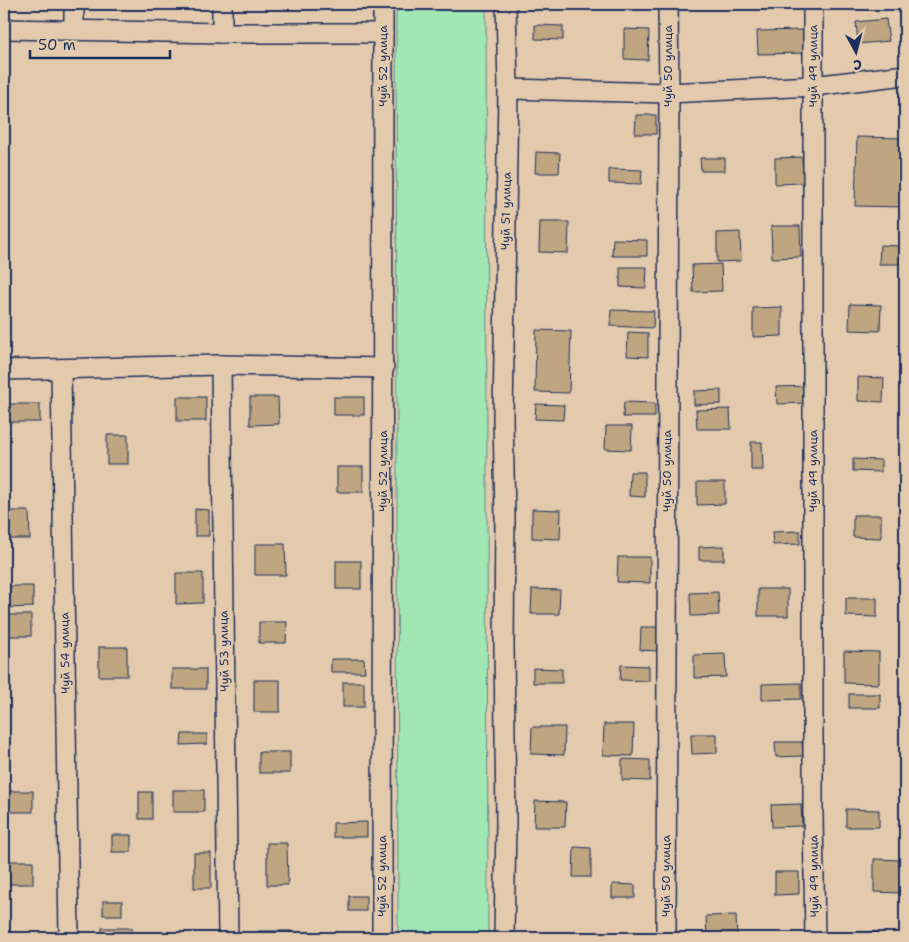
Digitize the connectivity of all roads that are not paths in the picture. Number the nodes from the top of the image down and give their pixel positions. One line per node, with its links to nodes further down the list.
1 (74, 4): 8 (street)
2 (222, 4): 10 (street)
3 (383, 4): 9 (street, Чуй 52 улица)
4 (506, 4): 13 (street, Чуй 51 улица)
5 (668, 4): 14 (street, Чуй 50 улица)
6 (812, 4): 12 (street, Чуй 49 улица)
7 (4, 29): 8 (street)
8 (74, 30): 10 (street)
9 (383, 33): 10 (street); 17 (street, Чуй 52 улица)
10 (222, 34)
11 (905, 75): 12 (street)
12 (813, 86): 14 (street); 24 (street, Чуй 49 улица)
13 (508, 89): 14 (street); 22 (street, Чуй 51 улица)
14 (669, 94): 23 (street, Чуй 50 улица)
15 (221, 365): 16 (street); 17 (street); 20 (street, Чуй 53 улица)
16 (61, 368): 18 (street); 19 (street, Чуй 54 улица)
17 (384, 368): 21 (street, Чуй 52 улица)
18 (4, 370)
19 (69, 938)
20 (228, 938)
21 (382, 938)
22 (504, 938)
23 (666, 938)
24 (815, 938)

